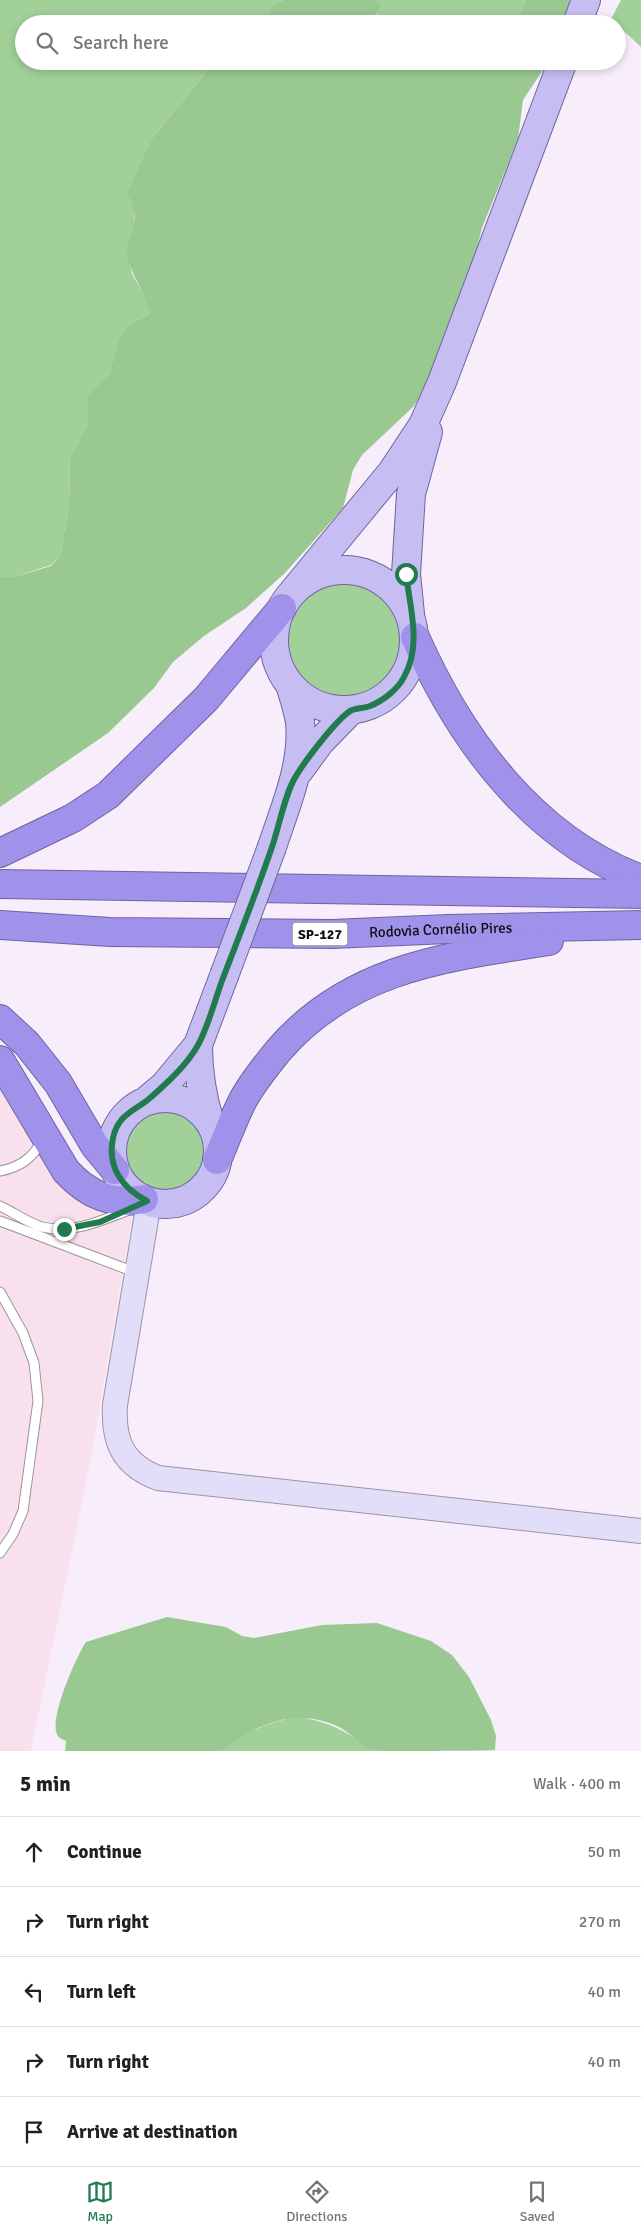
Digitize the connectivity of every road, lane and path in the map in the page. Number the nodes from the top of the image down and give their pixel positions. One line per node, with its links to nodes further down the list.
1 (586, 0): 2 (main road)
2 (580, 15)
3 (560, 70): 4 (main road)
4 (442, 382): 5 (main road); 6 (main road)
5 (288, 600): 6 (main road); 7 (main road); 10 (highway)
6 (412, 627): 8 (main road); 11 (highway)
7 (290, 684): 8 (main road); 9 (main road)
8 (351, 710): 9 (main road)
9 (295, 778): 17 (main road, bridge)
10 (0, 853)
11 (641, 879)
12 (0, 884): 13 (highway)
13 (641, 894)
14 (0, 925): 15 (highway, Rodovia Cornélio Pires / SP-127)
15 (641, 926): 22 (highway)
16 (0, 1019): 23 (highway)
17 (198, 1045): 19 (main road); 20 (main road)
18 (0, 1060): 21 (highway)
19 (147, 1100): 20 (main road); 23 (main road)
20 (210, 1123): 22 (main road)
21 (46, 1136): 24 (lane); 25 (highway)
22 (217, 1160): 25 (main road)
23 (115, 1170): 25 (main road)
24 (0, 1171)
25 (147, 1201): 28 (lane); 29 (street)
26 (0, 1206): 28 (lane)
27 (0, 1221): 28 (lane)
28 (39, 1231): 29 (lane)
29 (137, 1273): 31 (street)
30 (0, 1292): 32 (lane)
31 (641, 1530)
32 (0, 1553)

